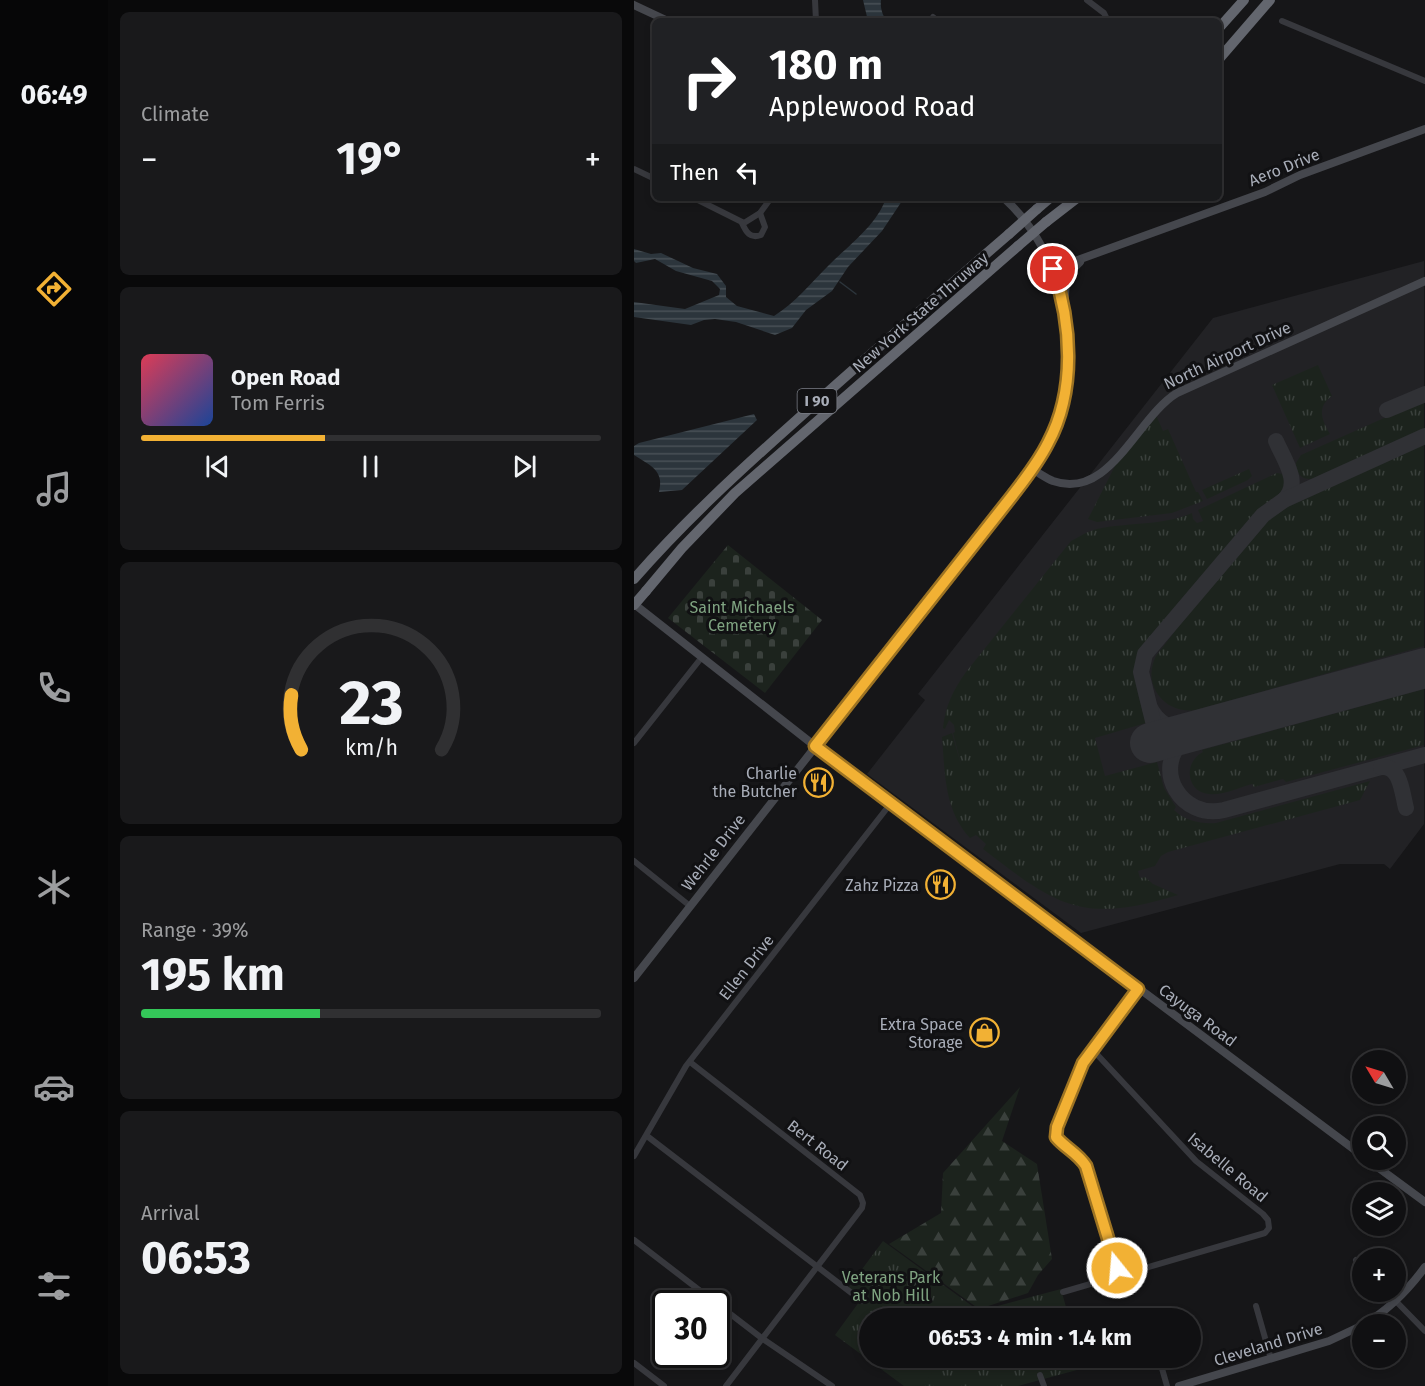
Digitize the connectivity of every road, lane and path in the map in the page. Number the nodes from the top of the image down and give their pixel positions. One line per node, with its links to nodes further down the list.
1 (815, 0): 7 (street)
2 (1087, 0): 8 (street)
3 (1244, 0): 10 (highway)
4 (1270, 0): 11 (highway)
5 (635, 4): 6 (street)
6 (662, 18)
7 (816, 18)
8 (1106, 18)
9 (1282, 21): 12 (street)
10 (1222, 25)
11 (1222, 56)
12 (1424, 81)
13 (1424, 129): 23 (street, Aero Drive)
14 (634, 169): 15 (street)
15 (652, 178)
16 (700, 201): 22 (street)
17 (769, 201): 21 (street)
18 (1007, 201): 24 (street, Wehrle Drive)
19 (1046, 201): 28 (highway, New York State Thruway / I 90, bridge)
20 (1073, 201): 29 (highway, New York State Thruway / I 90, bridge)
21 (760, 213): 22 (street); 22 (street)
22 (742, 223)
23 (1084, 258): 24 (street, Aero Drive); 26 (street)
24 (1053, 269): 26 (street, Wehrle Drive)
25 (1424, 281): 27 (street, North Airport Drive)
26 (1065, 313): 27 (street, Wehrle Drive)
27 (1033, 470): 32 (street, Wehrle Drive)
28 (634, 579)
29 (634, 604): 30 (street, Cayuga Road)
30 (702, 657): 31 (street); 32 (street, Cayuga Road)
31 (634, 743)
32 (815, 746): 33 (street, Cayuga Road); 35 (street, Wehrle Drive)
33 (891, 803): 37 (street, Cayuga Road); 39 (street, Ellen Drive)
34 (634, 861): 35 (street)
35 (690, 906): 36 (street, Wehrle Drive)
36 (634, 978)
37 (1138, 989): 38 (street); 41 (street, Cayuga Road)
38 (1092, 1049): 48 (street); 48 (street, Isabelle Road)
39 (690, 1062): 40 (street, Ellen Drive); 46 (street, Bert Road)
40 (647, 1136): 42 (street, Ellen Drive); 46 (street)
41 (1352, 1148)
42 (634, 1156)
43 (1381, 1170): 44 (street)
44 (1424, 1202)
45 (634, 1240): 58 (street)
46 (817, 1267): 51 (street); 58 (street, Bert Road)
47 (1424, 1267): 49 (street, Cleveland Drive)
48 (1119, 1275): 50 (street, Isabelle Road)
49 (1406, 1290)
50 (1063, 1292)
51 (862, 1300)
52 (1395, 1302): 55 (street, Cleveland Drive)
53 (1397, 1302): 57 (street)
54 (1256, 1306): 59 (street)
55 (1378, 1314)
56 (1352, 1330): 59 (street, Cleveland Drive)
57 (1424, 1331)
58 (763, 1339): 64 (street, Bert Road); 65 (street)
59 (1271, 1359): 68 (street, Cleveland Drive)
60 (634, 1363): 63 (street)
61 (1162, 1368): 67 (street)
62 (1040, 1375): 66 (street)
63 (664, 1386)
64 (727, 1386)
65 (832, 1386)
66 (1044, 1386)
67 (1167, 1386)
68 (1179, 1386)

